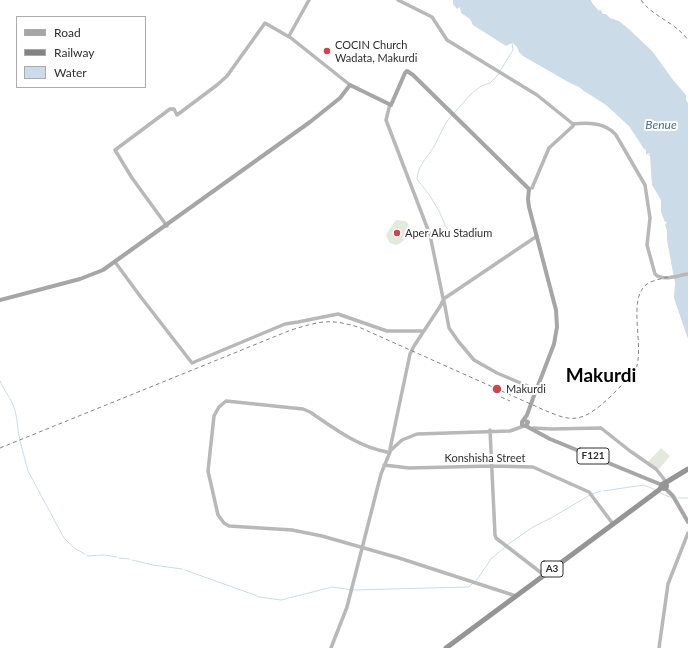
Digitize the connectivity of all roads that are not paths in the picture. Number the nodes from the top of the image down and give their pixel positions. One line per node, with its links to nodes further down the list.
1 (309, 0): 3 (street)
2 (398, 0): 6 (street)
3 (290, 36): 4 (street); 8 (street)
4 (351, 85): 5 (main road); 8 (main road)
5 (390, 104): 7 (main road); 12 (street)
6 (572, 125): 7 (street); 11 (street)
7 (530, 189): 9 (main road)
8 (167, 224): 10 (main road)
9 (537, 236): 12 (street); 17 (main road)
10 (116, 264): 13 (main road); 15 (street)
11 (688, 274)
12 (444, 299): 14 (street); 16 (street)
13 (0, 301)
14 (442, 306): 15 (street); 16 (street)
15 (423, 331): 20 (street)
16 (498, 373): 17 (street)
17 (537, 389): 18 (main road)
18 (526, 425): 19 (street); 25 (main road, F121); 25 (street)
19 (490, 431): 20 (street); 21 (street); 23 (street)
20 (392, 443): 21 (street)
21 (389, 451): 22 (street); 29 (street); 29 (street)
22 (384, 465): 23 (street, Konshisha Street); 29 (street)
23 (492, 466): 27 (street, Konshisha Street); 30 (street)
24 (688, 468): 25 (highway, A3)
25 (664, 486): 26 (main road, F121); 27 (highway, A3)
26 (687, 520)
27 (613, 524): 30 (highway, A3)
28 (688, 533): 34 (street)
29 (362, 547): 31 (street); 32 (street)
30 (544, 575): 31 (highway, A3)
31 (514, 595): 33 (highway, A3)
32 (330, 648)
33 (446, 648)
34 (659, 648)

